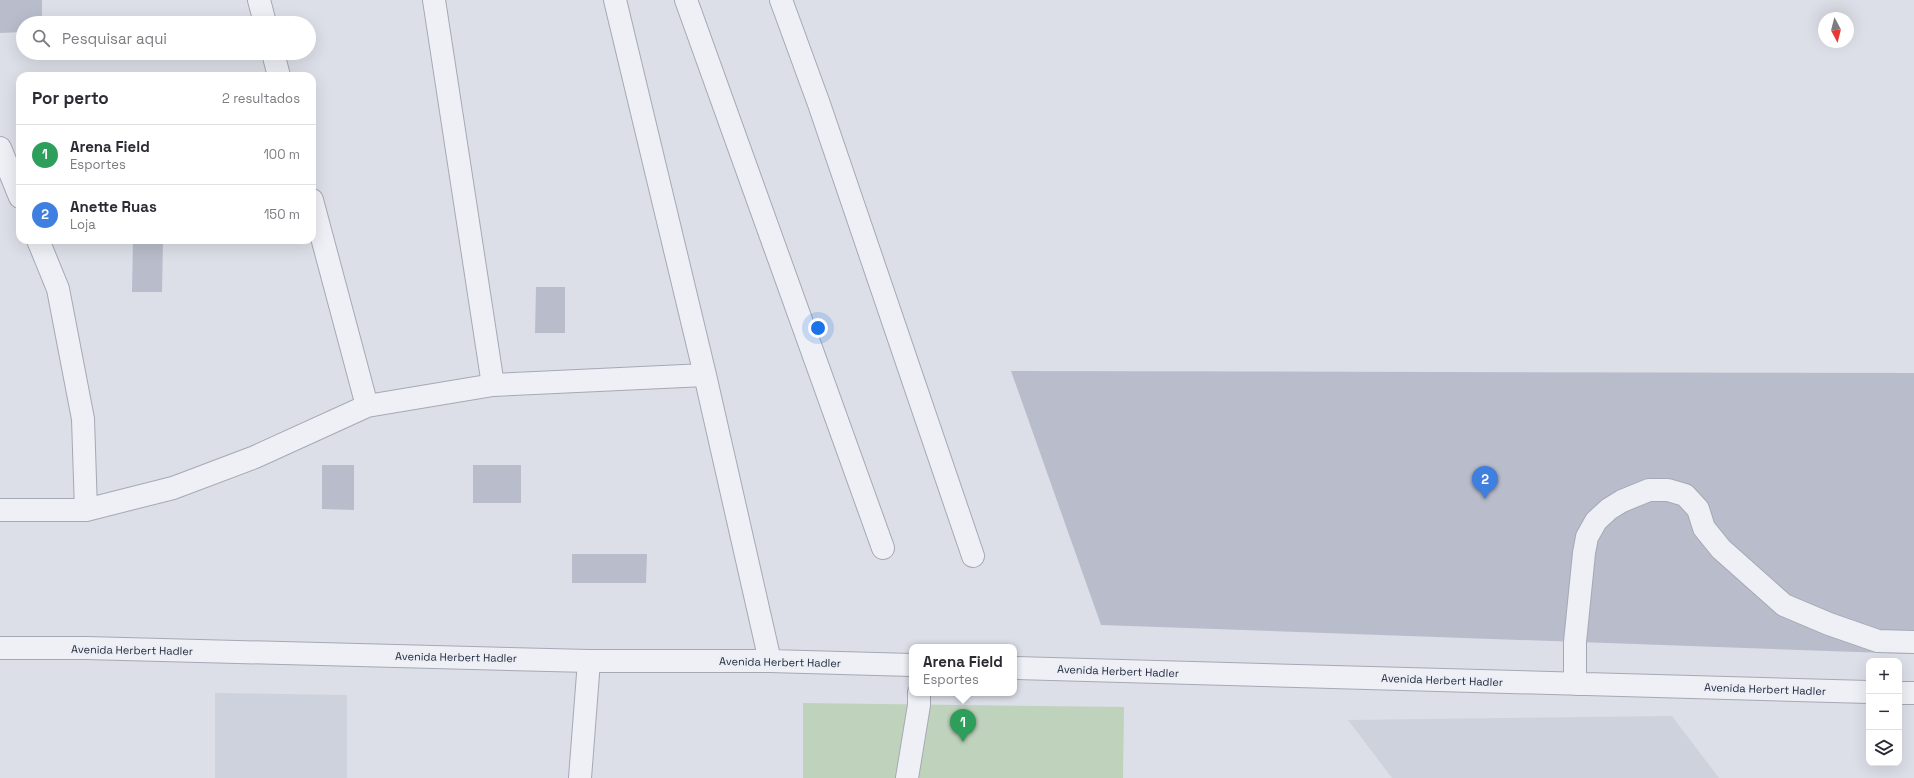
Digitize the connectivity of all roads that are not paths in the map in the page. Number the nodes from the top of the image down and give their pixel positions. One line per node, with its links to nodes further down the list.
1 (259, 0): 6 (street)
2 (434, 0): 14 (street)
3 (615, 0): 13 (street)
4 (686, 0): 18 (street)
5 (781, 0): 19 (street)
6 (263, 16)
7 (275, 60): 8 (street)
8 (278, 72)
9 (0, 148): 10 (street)
10 (16, 187)
11 (316, 215): 15 (street)
12 (40, 244): 17 (street)
13 (705, 375): 14 (street); 23 (street)
14 (493, 385): 15 (street)
15 (367, 406): 17 (street)
16 (0, 510): 17 (street)
17 (86, 510)
18 (883, 548)
19 (973, 556)
20 (1914, 642): 26 (street)
21 (0, 648): 22 (street, Avenida Herbert Hadler)
22 (589, 661): 23 (street, Avenida Herbert Hadler); 31 (street)
23 (770, 661): 24 (street, Avenida Herbert Hadler)
24 (909, 665)
25 (1017, 668): 26 (street, Avenida Herbert Hadler)
26 (1575, 684): 27 (street, Avenida Herbert Hadler)
27 (1866, 692)
28 (1902, 693): 29 (street)
29 (1914, 694)
30 (919, 696): 32 (street)
31 (580, 778)
32 (907, 778)

